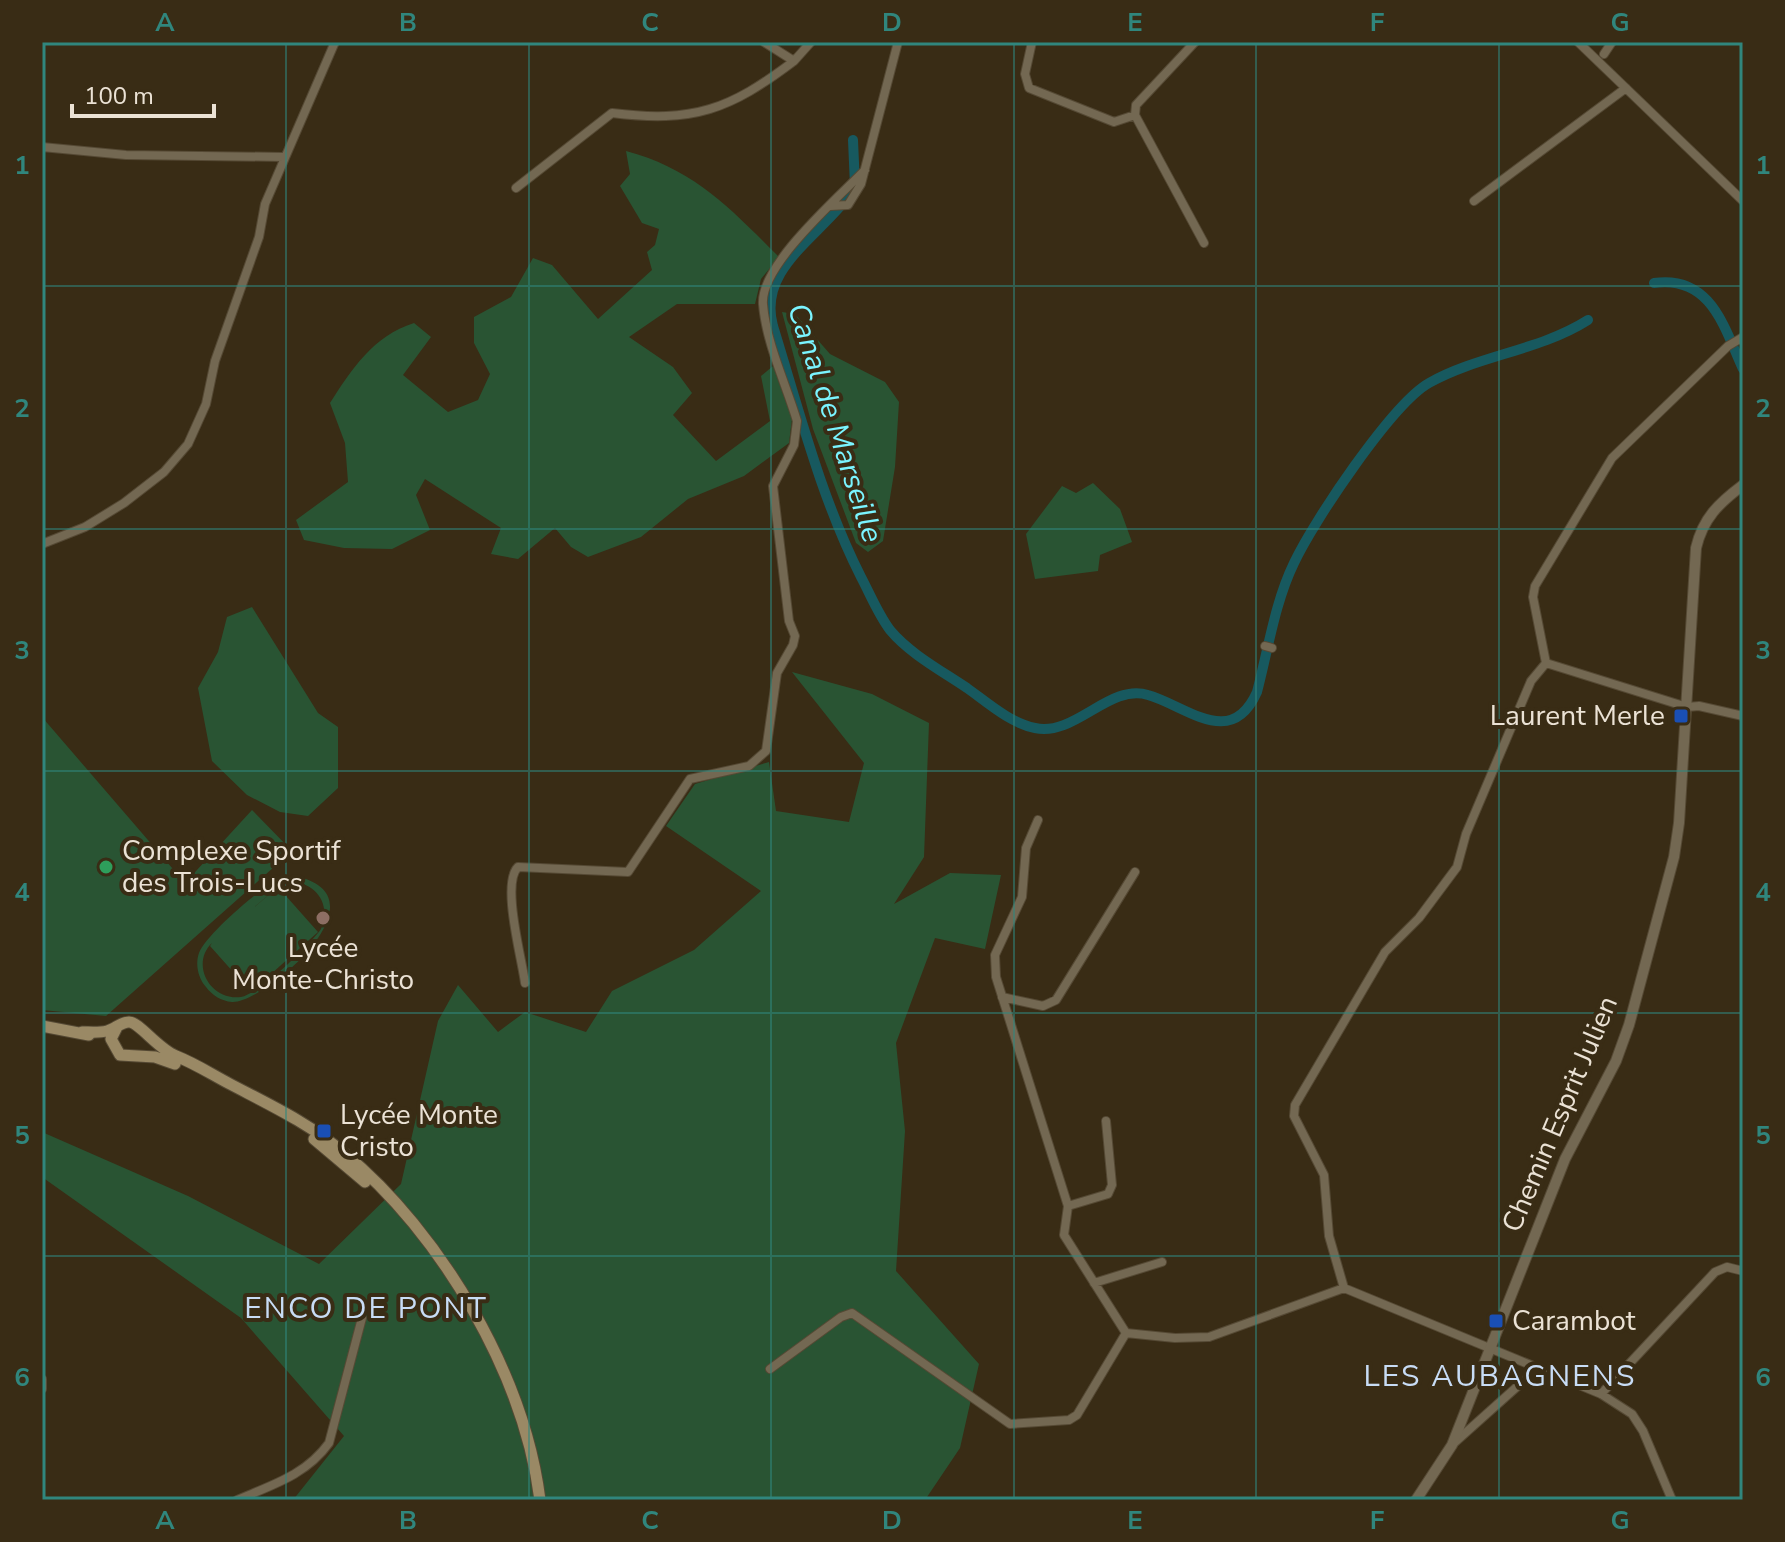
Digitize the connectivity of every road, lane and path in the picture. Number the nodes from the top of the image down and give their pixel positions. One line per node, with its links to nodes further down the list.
1 (335, 42): 14 (street)
2 (764, 42): 10 (street)
3 (811, 42): 10 (street)
4 (898, 42): 15 (street)
5 (1032, 42): 12 (street)
6 (1195, 42): 12 (street)
7 (1578, 42): 11 (street)
8 (1612, 42): 9 (street)
9 (1604, 54)
10 (794, 61): 16 (street)
11 (1626, 88): 17 (street); 18 (street)
12 (1135, 115): 20 (street)
13 (42, 147): 14 (street)
14 (284, 157): 23 (street)
15 (859, 176): 19 (street); 19 (street)
16 (516, 188)
17 (1474, 201)
18 (1743, 201)
19 (837, 206): 29 (street)
20 (1204, 243)
21 (1740, 339): 24 (street)
22 (1743, 485): 25 (street, Chemin Esprit Julien)
23 (42, 544)
24 (1546, 663): 25 (street); 43 (street)
25 (1687, 707): 26 (street); 46 (street, Chemin Esprit Julien)
26 (1743, 716)
27 (1038, 820): 30 (street)
28 (1135, 872): 30 (street)
29 (525, 983)
30 (1002, 997): 39 (street)
31 (42, 1026): 33 (main road)
32 (117, 1027): 33 (main road); 34 (main road); 35 (main road)
33 (82, 1032): 35 (main road)
34 (146, 1036): 36 (main road); 37 (main road)
35 (112, 1045): 36 (main road)
36 (134, 1057): 37 (main road)
37 (217, 1078): 54 (main road)
38 (1106, 1121): 39 (street)
39 (1068, 1206): 42 (street)
40 (1162, 1262): 42 (street)
41 (1743, 1271): 51 (street)
42 (1094, 1283): 45 (street)
43 (1344, 1288): 45 (street); 46 (street)
44 (362, 1318): 53 (street)
45 (1126, 1333): 48 (street)
46 (1491, 1347): 47 (street); 52 (street, Chemin Esprit Julien)
47 (1538, 1368): 51 (street); 52 (street)
48 (770, 1369)
49 (42, 1379): 50 (street)
50 (42, 1389)
51 (1601, 1394): 56 (street)
52 (1452, 1445): 55 (street, Chemin Esprit Julien)
53 (237, 1500)
54 (540, 1500)
55 (1416, 1500)
56 (1672, 1500)

